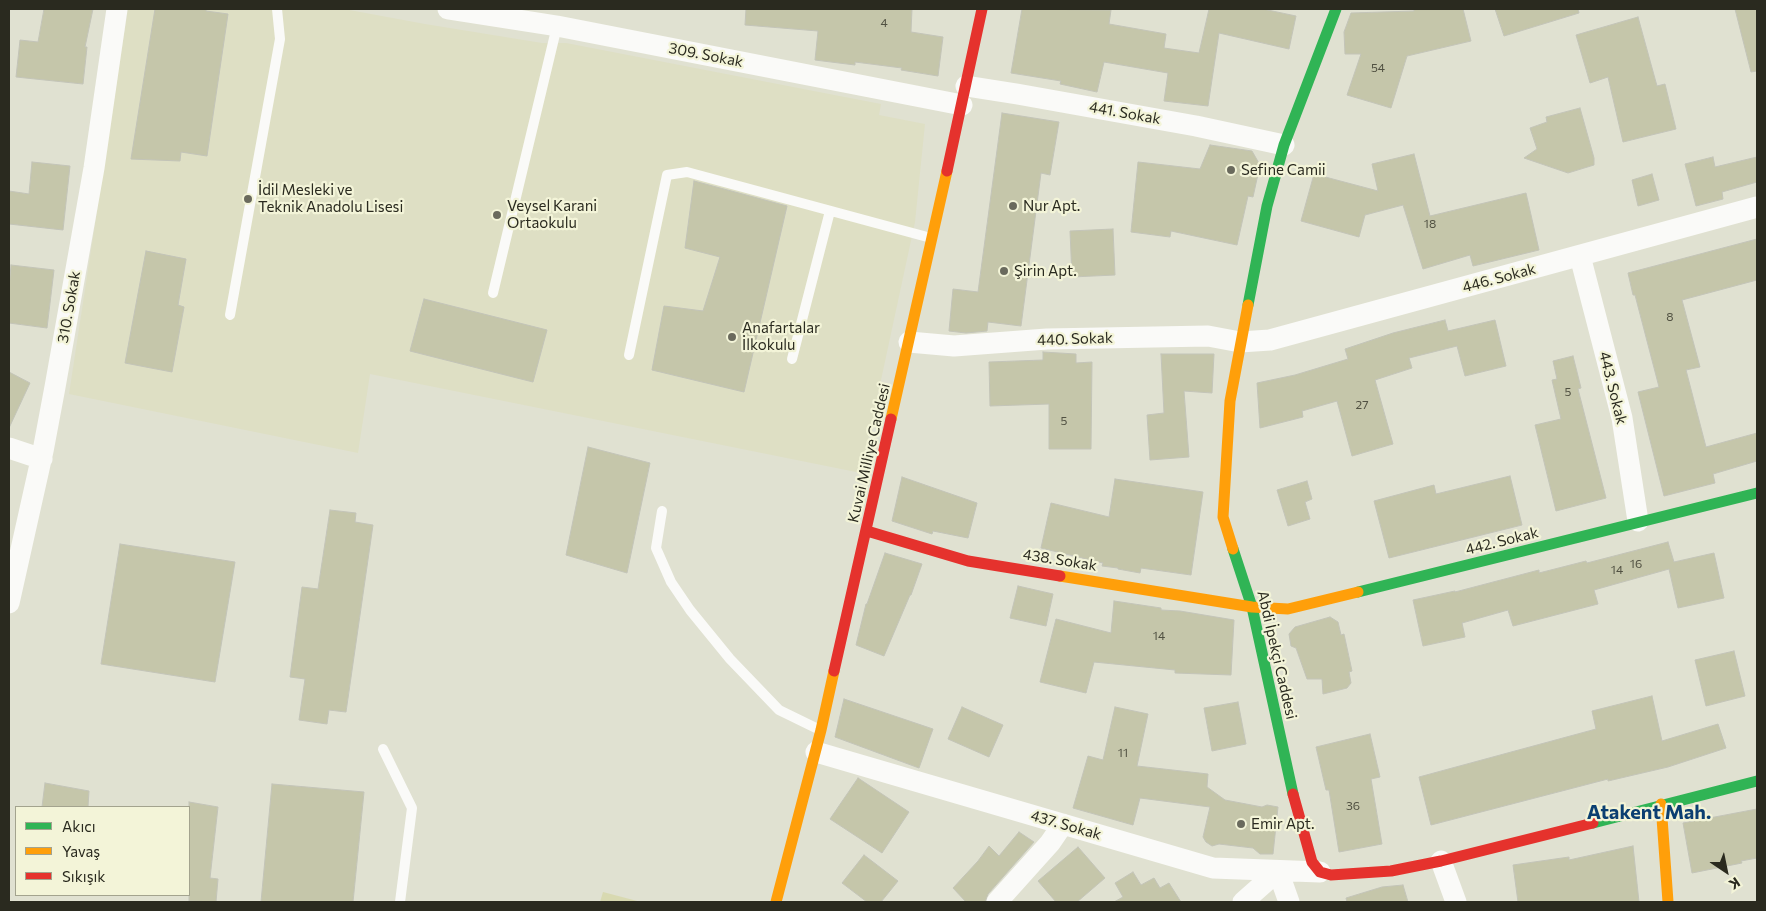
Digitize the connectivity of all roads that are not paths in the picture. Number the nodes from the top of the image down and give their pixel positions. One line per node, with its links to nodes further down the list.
1 (117, 9): 20 (street, 310. Sokak)
2 (277, 9): 14 (lane)
3 (448, 9): 6 (street, 309. Sokak)
4 (982, 9): 7 (street, Kuvai Milliye Caddesi)
5 (1336, 9): 8 (street, Abdi İpekçi Caddesi)
6 (557, 26): 7 (street, 309. Sokak); 13 (lane)
7 (964, 96): 8 (street, 441. Sokak); 11 (street, Kuvai Milliye Caddesi)
8 (1284, 145): 16 (street, Abdi İpekçi Caddesi)
9 (1757, 207): 12 (street, 446. Sokak)
10 (830, 210): 11 (lane); 17 (lane); 18 (lane)
11 (932, 238): 15 (street, Kuvai Milliye Caddesi)
12 (1580, 256): 16 (street, 446. Sokak); 23 (street, 443. Sokak)
13 (493, 293)
14 (230, 315)
15 (909, 342): 16 (street, 440. Sokak); 24 (street, Kuvai Milliye Caddesi)
16 (1240, 342): 26 (street, Abdi İpekçi Caddesi)
17 (629, 355)
18 (792, 359)
19 (9, 448): 20 (street)
20 (42, 459): 25 (street, 310. Sokak)
21 (1757, 492): 23 (street, 442. Sokak)
22 (662, 511): 27 (lane)
23 (1638, 521): 26 (street, 442. Sokak)
24 (867, 530): 26 (street, 438. Sokak); 27 (street, Kuvai Milliye Caddesi)
25 (9, 603)
26 (1252, 606): 35 (street, Abdi İpekçi Caddesi)
27 (821, 730): 29 (street, Kuvai Milliye Caddesi)
28 (383, 750): 36 (lane)
29 (816, 752): 32 (street, 437. Sokak); 37 (street, Kuvai Milliye Caddesi)
30 (1757, 781): 31 (street)
31 (1661, 804): 33 (street); 42 (street)
32 (1063, 824): 34 (street, 437. Sokak); 38 (street)
33 (1441, 862): 35 (street); 41 (street)
34 (1278, 871): 35 (street, 437. Sokak); 39 (street); 40 (street)
35 (1320, 872)
36 (400, 902)
37 (776, 902)
38 (997, 902)
39 (1243, 902)
40 (1288, 902)
41 (1456, 902)
42 (1668, 902)

